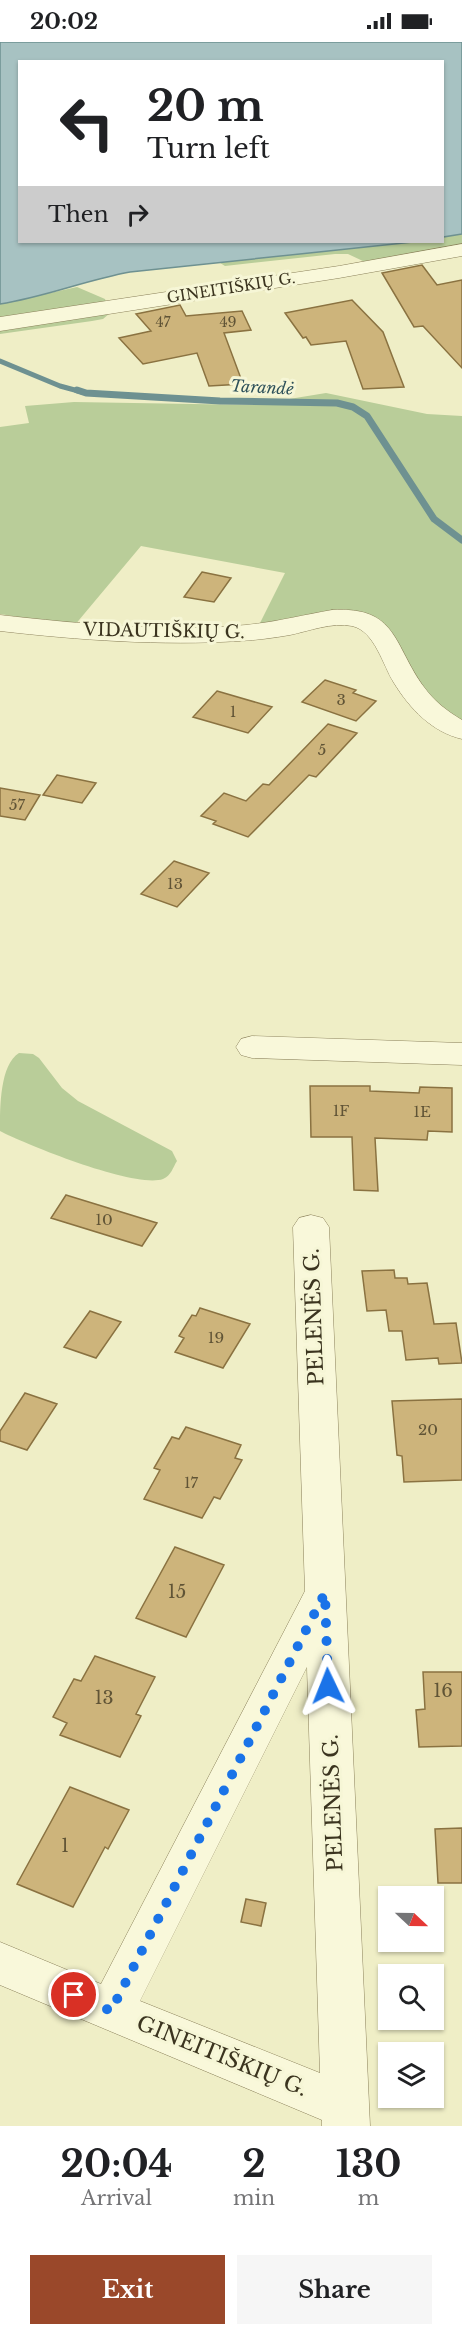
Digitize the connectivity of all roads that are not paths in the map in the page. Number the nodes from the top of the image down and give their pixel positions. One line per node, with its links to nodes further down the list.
1 (462, 250): 2 (street, GINEITIŠKIŲ G.)
2 (0, 324)
3 (0, 622): 4 (street, VIDAUTIŠKIŲ G.)
4 (462, 731)
5 (252, 1047): 6 (street)
6 (462, 1054)
7 (311, 1227): 8 (street, PELENĖS G.)
8 (325, 1593): 10 (street); 11 (street, PELENĖS G.)
9 (0, 1963): 10 (street, GINEITIŠKIŲ G.)
10 (111, 2011): 11 (street, GINEITIŠKIŲ G.)
11 (346, 2116)

